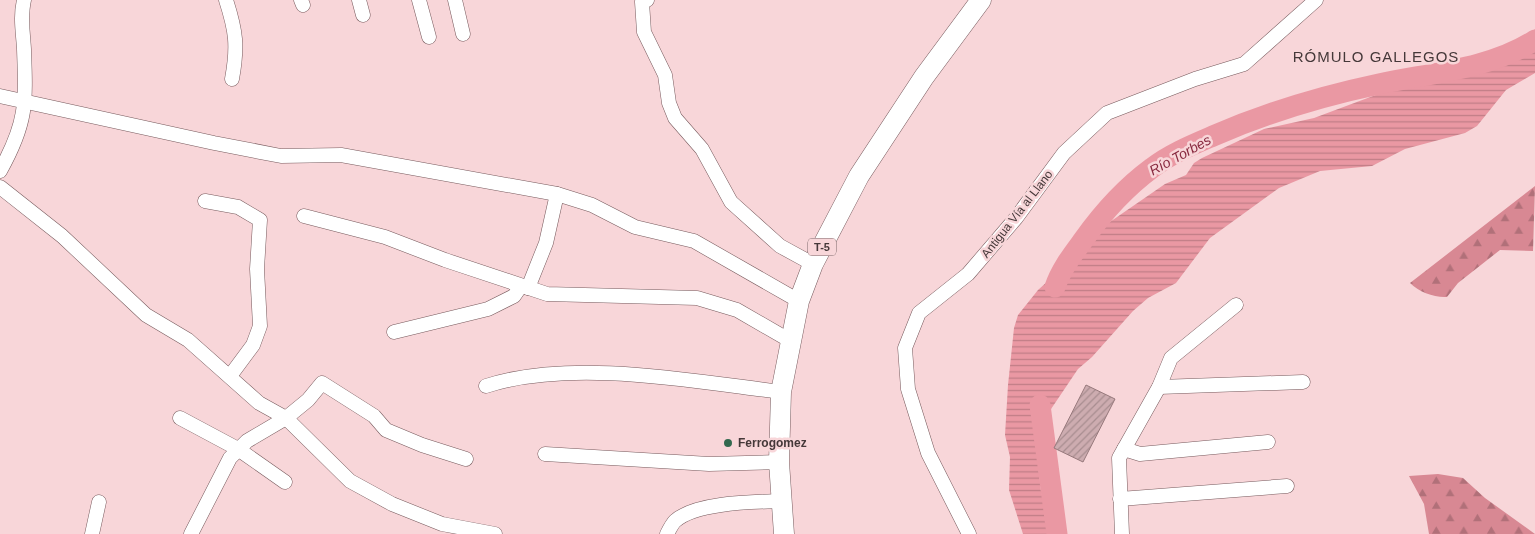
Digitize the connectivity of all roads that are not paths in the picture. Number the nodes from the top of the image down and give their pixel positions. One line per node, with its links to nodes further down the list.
1 (24, 0): 14 (street)
2 (226, 0): 12 (street)
3 (359, 0): 9 (street)
4 (420, 0): 11 (street)
5 (455, 0): 10 (street)
6 (647, 0): 20 (street)
7 (981, 0): 20 (highway, T-5)
8 (1316, 0): 49 (street, Antigua Vía al Llano)
9 (363, 14)
10 (463, 34)
11 (429, 38)
12 (232, 79)
13 (0, 96): 14 (street)
14 (25, 103): 15 (street); 17 (street)
15 (0, 171)
16 (0, 187): 26 (street)
17 (557, 194): 21 (street); 22 (street)
18 (205, 201): 26 (street)
19 (304, 216): 21 (street)
20 (813, 264): 22 (highway, T-5)
21 (524, 287): 24 (street); 25 (street)
22 (799, 301): 25 (highway, T-5)
23 (1236, 305): 29 (street)
24 (394, 332)
25 (789, 340): 30 (highway, T-5)
26 (230, 376): 32 (street)
27 (1303, 382): 29 (street)
28 (486, 386): 30 (street)
29 (1159, 387): 35 (street)
30 (780, 392): 38 (highway, T-5)
31 (180, 418): 34 (street)
32 (286, 418): 34 (street); 37 (street); 46 (street)
33 (1268, 442): 35 (street)
34 (238, 449): 39 (street); 45 (street)
35 (1124, 449): 41 (street)
36 (545, 454): 38 (street)
37 (466, 459)
38 (780, 462): 42 (highway, T-5)
39 (285, 482)
40 (1287, 486): 41 (street)
41 (1120, 498): 50 (street)
42 (782, 501): 47 (street); 48 (highway, T-5)
43 (99, 502): 44 (street)
44 (92, 534)
45 (191, 534)
46 (495, 534)
47 (667, 534)
48 (784, 534)
49 (969, 534)
50 (1122, 534)

